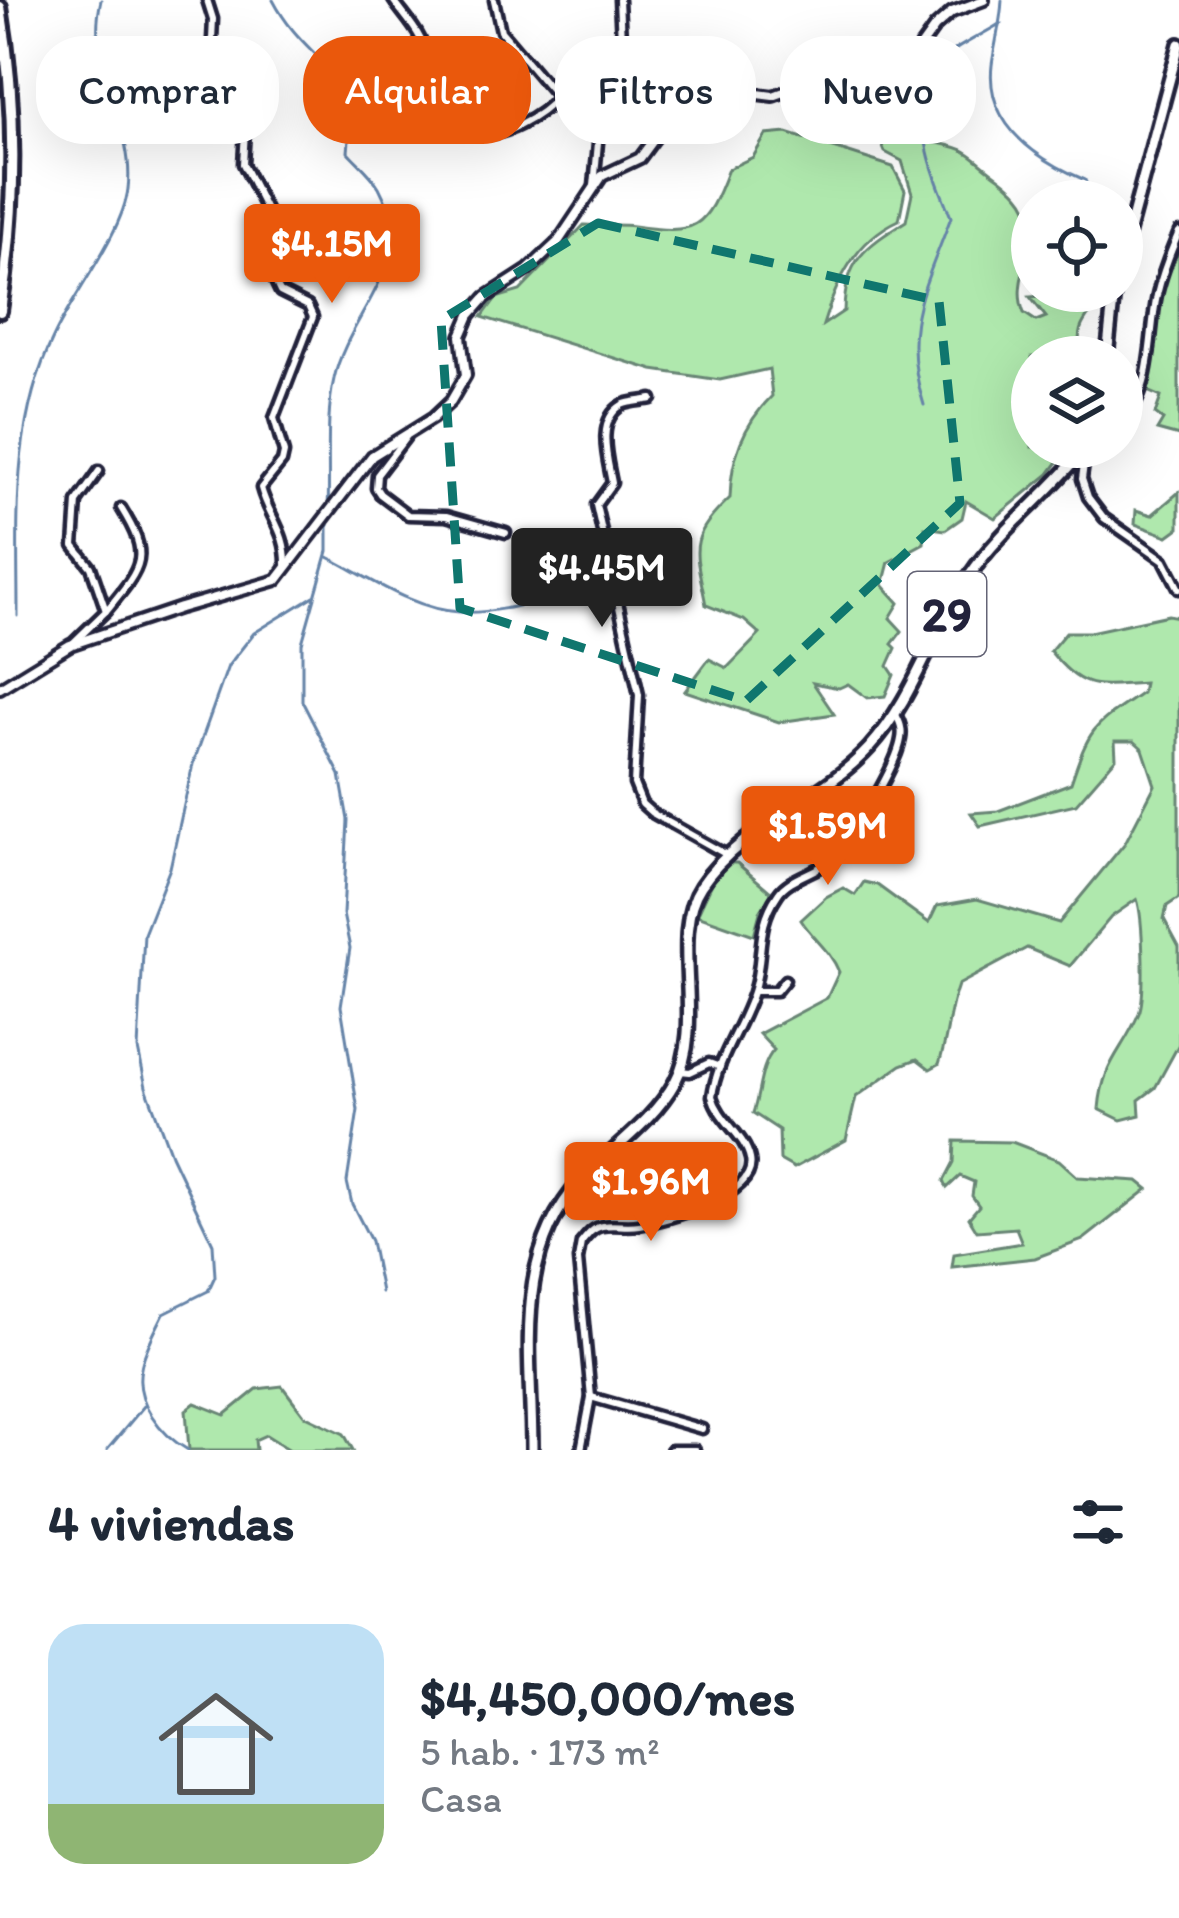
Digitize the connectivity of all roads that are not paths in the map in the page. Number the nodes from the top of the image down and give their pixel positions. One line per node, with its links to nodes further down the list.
1 (207, 0): 24 (street)
2 (393, 0): 10 (street)
3 (494, 0): 9 (street)
4 (619, 0): 7 (street)
5 (984, 0): 13 (street)
6 (0, 7): 15 (highway)
7 (621, 36)
8 (1179, 44): 12 (main road)
9 (555, 96)
10 (555, 98)
11 (598, 144): 13 (street)
12 (1143, 180)
13 (594, 186): 18 (street)
14 (1179, 232): 16 (street)
15 (0, 311)
16 (1143, 381)
17 (652, 399): 30 (street)
18 (407, 433): 23 (street); 24 (street)
19 (1067, 468): 29 (main road, 29)
20 (1083, 468): 25 (street)
21 (99, 470): 26 (street)
22 (121, 508): 26 (street)
23 (506, 533)
24 (286, 570): 27 (street)
25 (1179, 589)
26 (106, 610): 27 (street)
27 (70, 645): 28 (street)
28 (0, 688)
29 (895, 713): 30 (main road, 29); 32 (street)
30 (728, 856): 34 (main road, 29)
31 (785, 980): 32 (street)
32 (754, 991): 33 (street)
33 (720, 1067): 34 (street); 35 (street)
34 (680, 1071): 37 (main road, 29)
35 (591, 1397): 36 (street); 38 (street)
36 (702, 1429)
37 (532, 1450)
38 (581, 1450)
39 (671, 1450): 40 (street)
40 (694, 1450)

